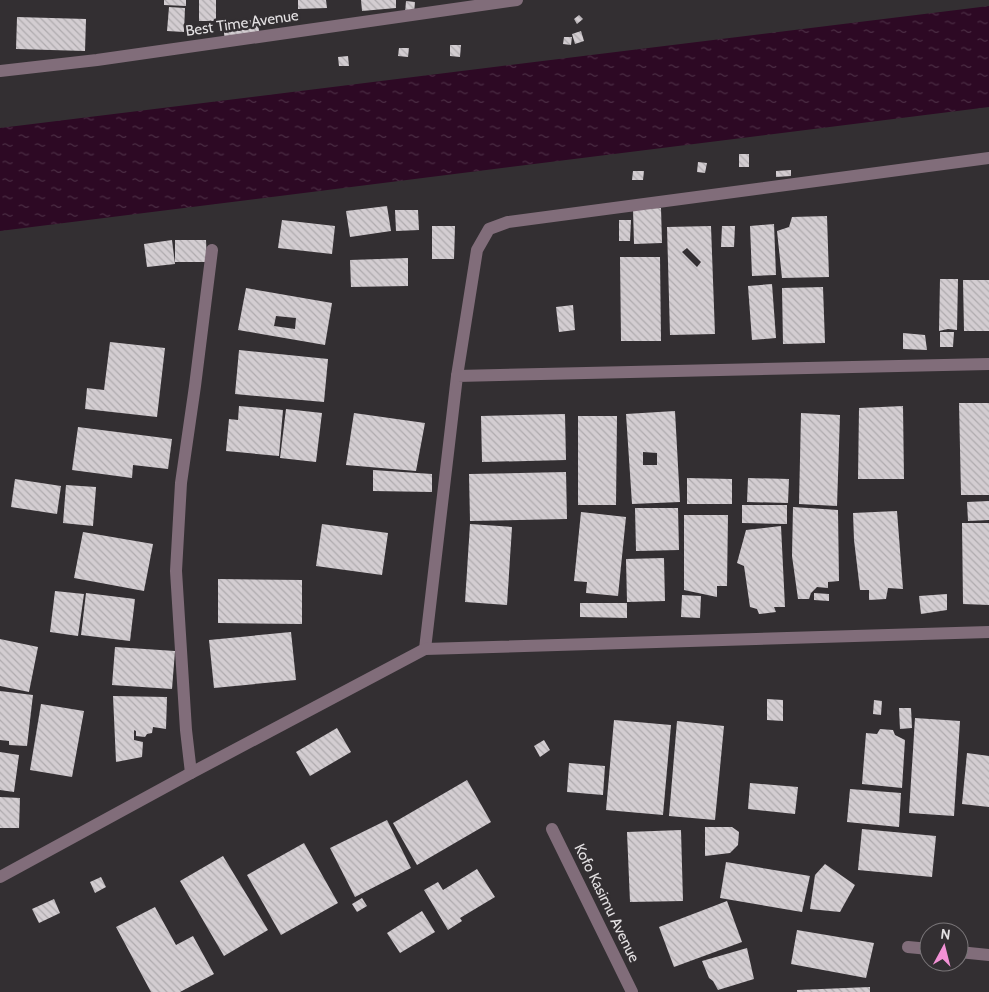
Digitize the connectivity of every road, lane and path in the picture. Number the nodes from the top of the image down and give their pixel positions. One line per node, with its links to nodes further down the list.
1 (517, 0): 2 (street, Best Time Avenue)
2 (0, 72)
3 (989, 158): 6 (street)
4 (212, 250): 9 (street)
5 (989, 364): 6 (street)
6 (457, 376): 8 (street)
7 (989, 632): 8 (street)
8 (425, 649): 9 (street)
9 (191, 774): 11 (street)
10 (552, 829): 16 (street, Kofo Kasimu Avenue)
11 (0, 877)
12 (908, 947): 13 (street)
13 (919, 948)
14 (969, 953): 15 (street)
15 (989, 955)
16 (632, 992)

